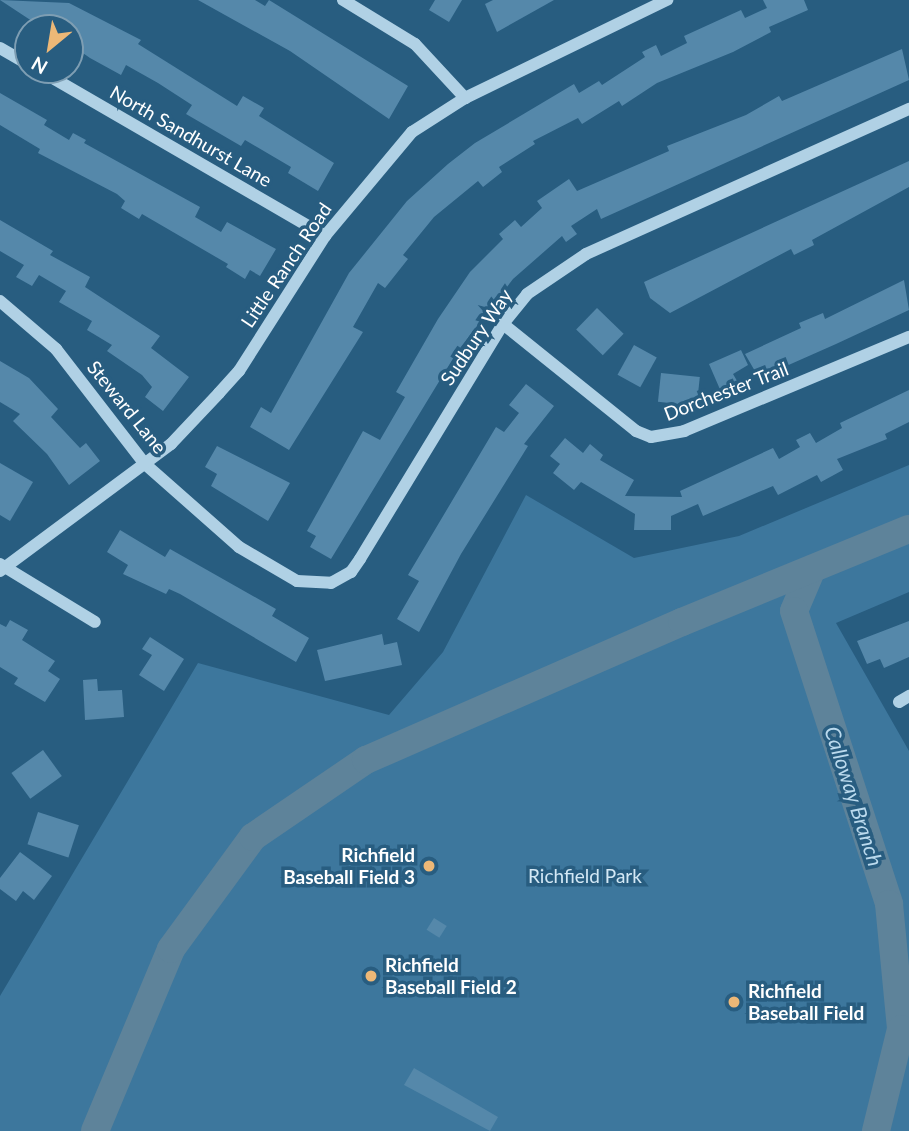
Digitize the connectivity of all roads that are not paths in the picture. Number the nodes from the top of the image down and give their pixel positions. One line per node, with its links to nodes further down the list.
1 (344, 0): 4 (street)
2 (667, 0): 4 (street, Little Ranch Road)
3 (63, 84): 6 (street, North Sandhurst Lane)
4 (465, 98): 6 (street, Little Ranch Road)
5 (909, 109): 8 (street, Sudbury Way)
6 (325, 236): 10 (street, Little Ranch Road)
7 (0, 301): 10 (street, Steward Lane)
8 (503, 324): 9 (street, Dorchester Trail); 12 (street, Sudbury Way)
9 (909, 337)
10 (145, 464): 11 (street, Little Ranch Road); 12 (street, Steward Lane)
11 (1, 567): 13 (street)
12 (297, 581)
13 (94, 622)

